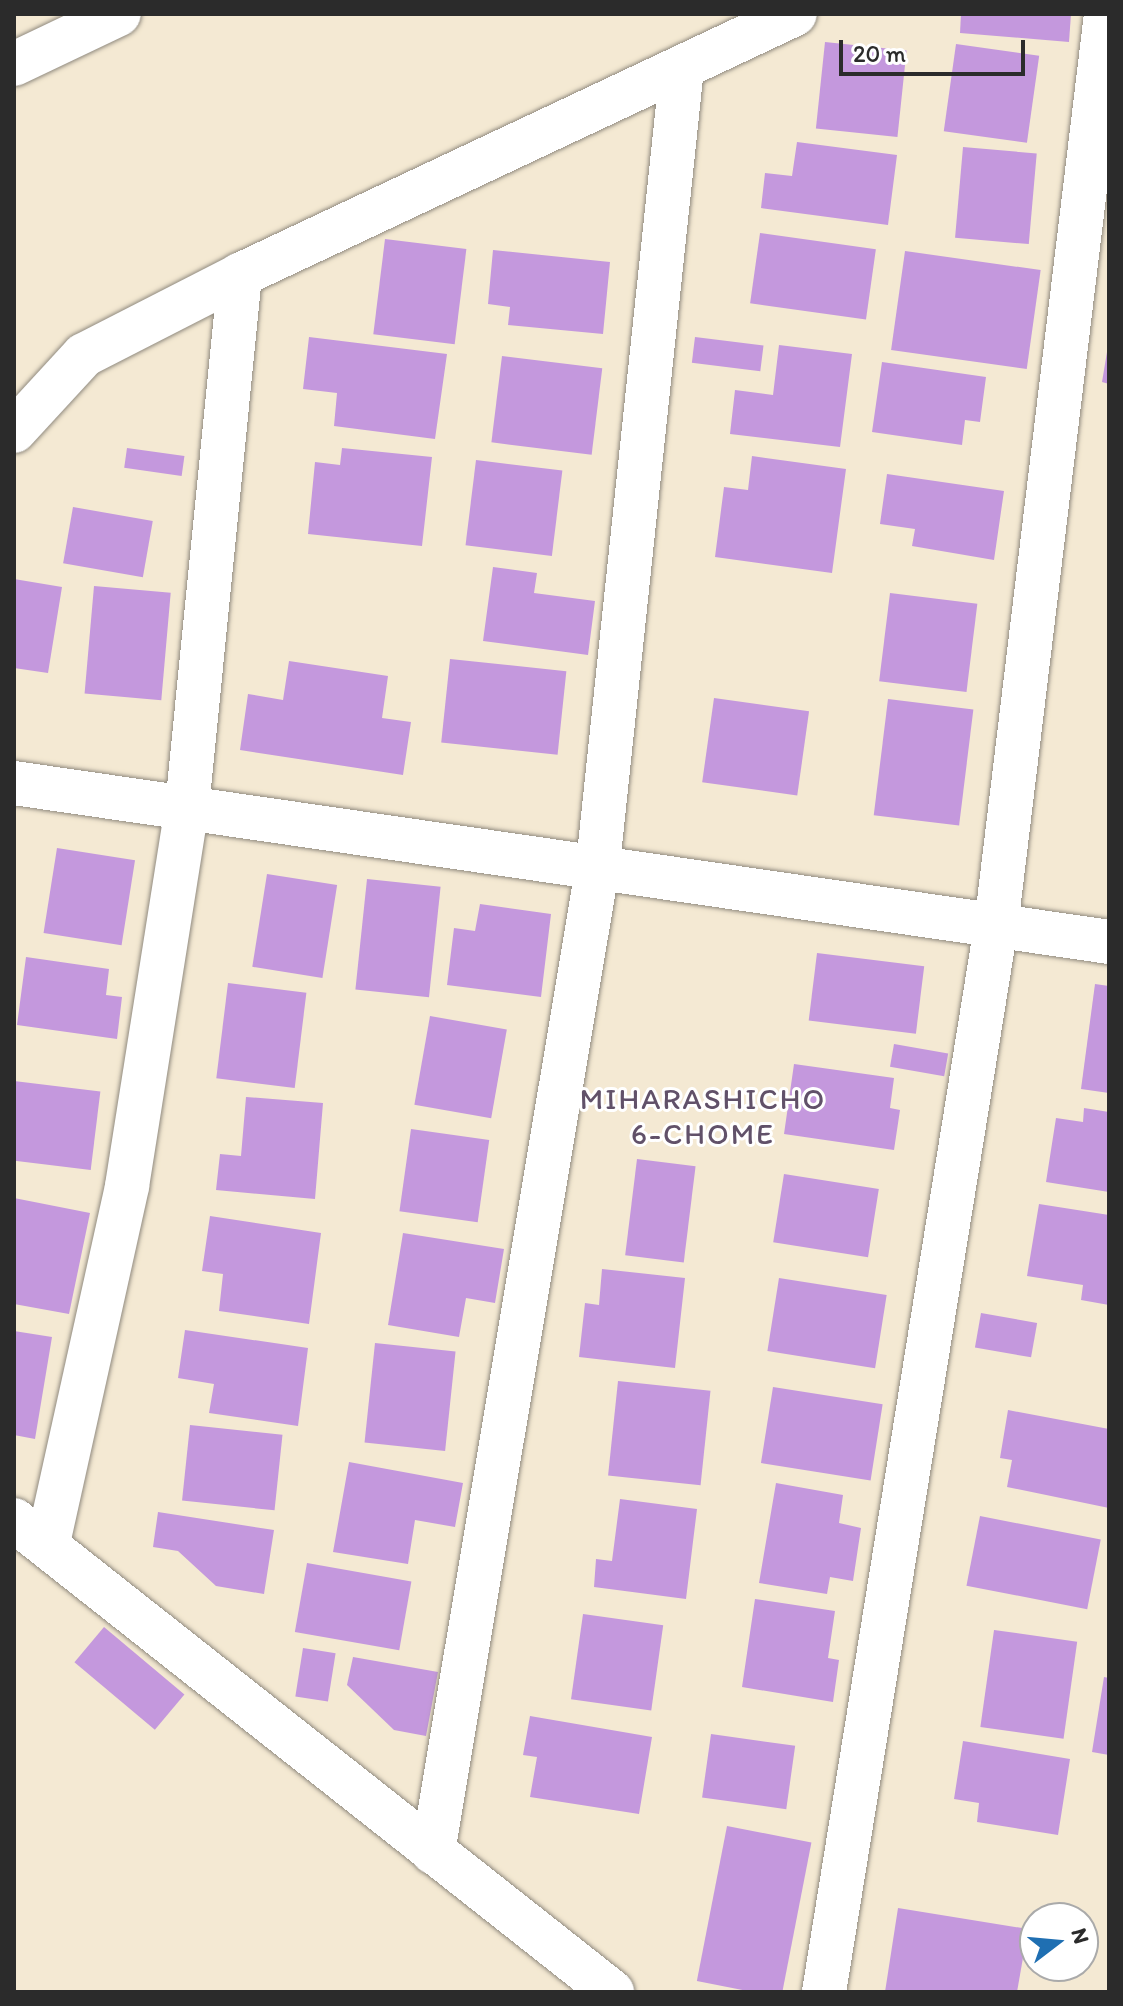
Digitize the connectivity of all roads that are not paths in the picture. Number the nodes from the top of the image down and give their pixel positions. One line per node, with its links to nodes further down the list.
1 (119, 14): 4 (street)
2 (795, 14): 5 (street)
3 (1106, 14): 11 (street)
4 (14, 64)
5 (682, 67): 6 (street); 10 (street)
6 (240, 275): 7 (street); 9 (street)
7 (14, 431)
8 (14, 783): 9 (street)
9 (187, 807): 10 (street); 13 (street)
10 (598, 864): 11 (street); 14 (street)
11 (996, 926): 12 (street); 16 (street)
12 (1109, 942)
13 (31, 1532): 14 (street)
14 (433, 1852): 15 (street)
15 (612, 1992)
16 (824, 1992)

